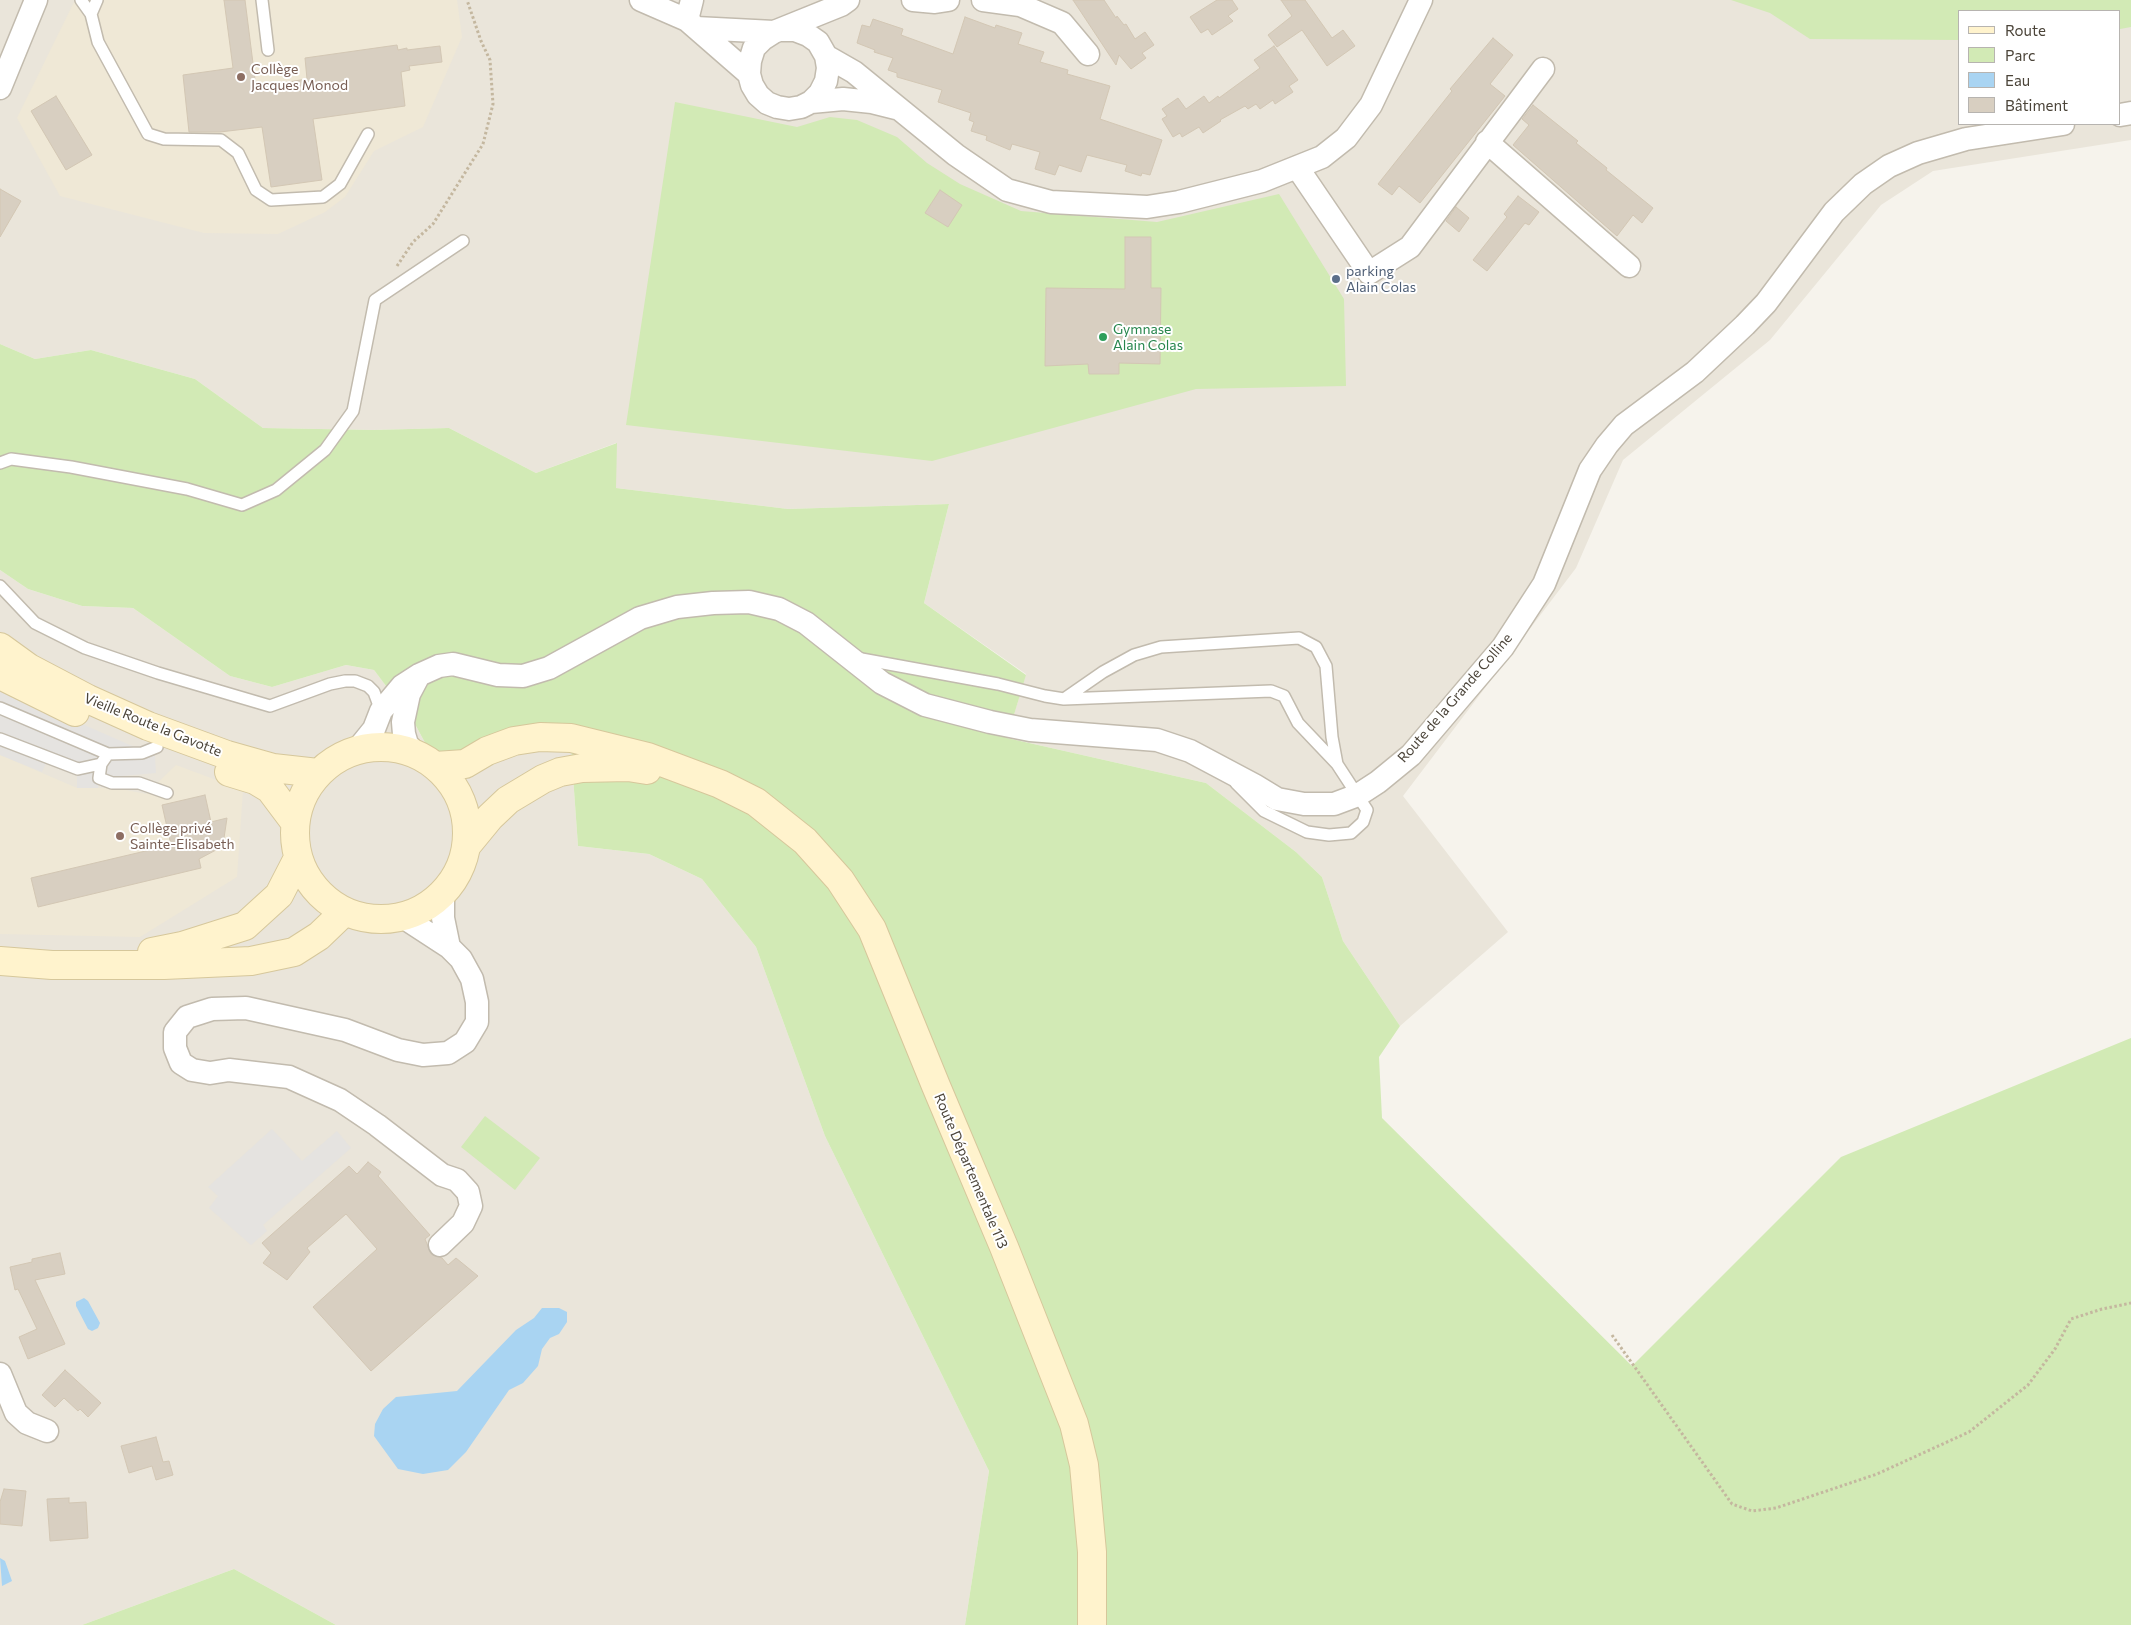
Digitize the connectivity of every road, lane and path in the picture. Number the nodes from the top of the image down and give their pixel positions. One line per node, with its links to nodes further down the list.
1 (36, 0): 20 (street)
2 (81, 0): 12 (lane)
3 (97, 0): 12 (lane)
4 (262, 0): 16 (lane)
5 (467, 0): 29 (path)
6 (641, 0): 13 (street)
7 (913, 0): 8 (street)
8 (948, 0)
9 (983, 0): 17 (street)
10 (1421, 0): 26 (street)
11 (845, 3): 14 (street); 15 (street)
12 (92, 14): 24 (lane)
13 (692, 16): 14 (street); 19 (street)
14 (778, 31): 15 (street); 19 (street)
15 (822, 49): 21 (street); 22 (street)
16 (268, 50)
17 (1088, 54)
18 (1543, 69): 25 (street)
19 (749, 74): 21 (street)
20 (0, 88)
21 (811, 102): 22 (street)
22 (897, 108): 26 (street)
23 (2057, 125): 50 (street, Route de la Grande Colline)
24 (368, 134)
25 (1487, 142): 26 (street); 28 (street)
26 (1297, 167)
27 (462, 240): 30 (lane)
28 (1629, 266)
29 (397, 267)
30 (0, 463)
31 (0, 586): 38 (lane)
32 (0, 647): 47 (main road, Vieille Route la Gavotte)
33 (848, 656): 34 (street, Route de la Grande Colline); 36 (lane); 46 (street, Route de la Grande Colline)
34 (419, 675): 38 (street, Route de la Grande Colline); 43 (street)
35 (0, 676): 40 (main road, Vieille Route la Gavotte)
36 (1064, 698): 45 (lane); 45 (lane)
37 (0, 708): 42 (lane)
38 (381, 711): 41 (street, Route de la Grande Colline)
39 (0, 739): 44 (lane)
40 (157, 747): 42 (lane); 51 (main road, Vieille Route la Gavotte)
41 (357, 750): 43 (main road); 47 (main road)
42 (108, 754): 44 (lane)
43 (426, 760): 48 (main road, Route Départementale 113); 52 (main road)
44 (101, 764): 49 (lane)
45 (1337, 764): 50 (lane)
46 (1219, 766): 50 (street, Route de la Grande Colline); 50 (lane)
47 (318, 773): 51 (main road)
48 (720, 784): 52 (main road, Route Départementale 113); 65 (main road, Route Départementale 113)
49 (167, 793)
50 (1358, 795)
51 (294, 821): 53 (main road)
52 (466, 845): 54 (main road)
53 (297, 860): 55 (main road); 59 (main road)
54 (443, 894): 56 (main road); 57 (street)
55 (344, 912): 56 (main road); 59 (main road)
56 (402, 917): 57 (street)
57 (449, 947): 60 (street)
58 (0, 961): 59 (main road)
59 (89, 963)
60 (440, 1246)
61 (2131, 1303): 62 (path)
62 (1612, 1335)
63 (0, 1374): 64 (street)
64 (47, 1430)
65 (1092, 1625)

